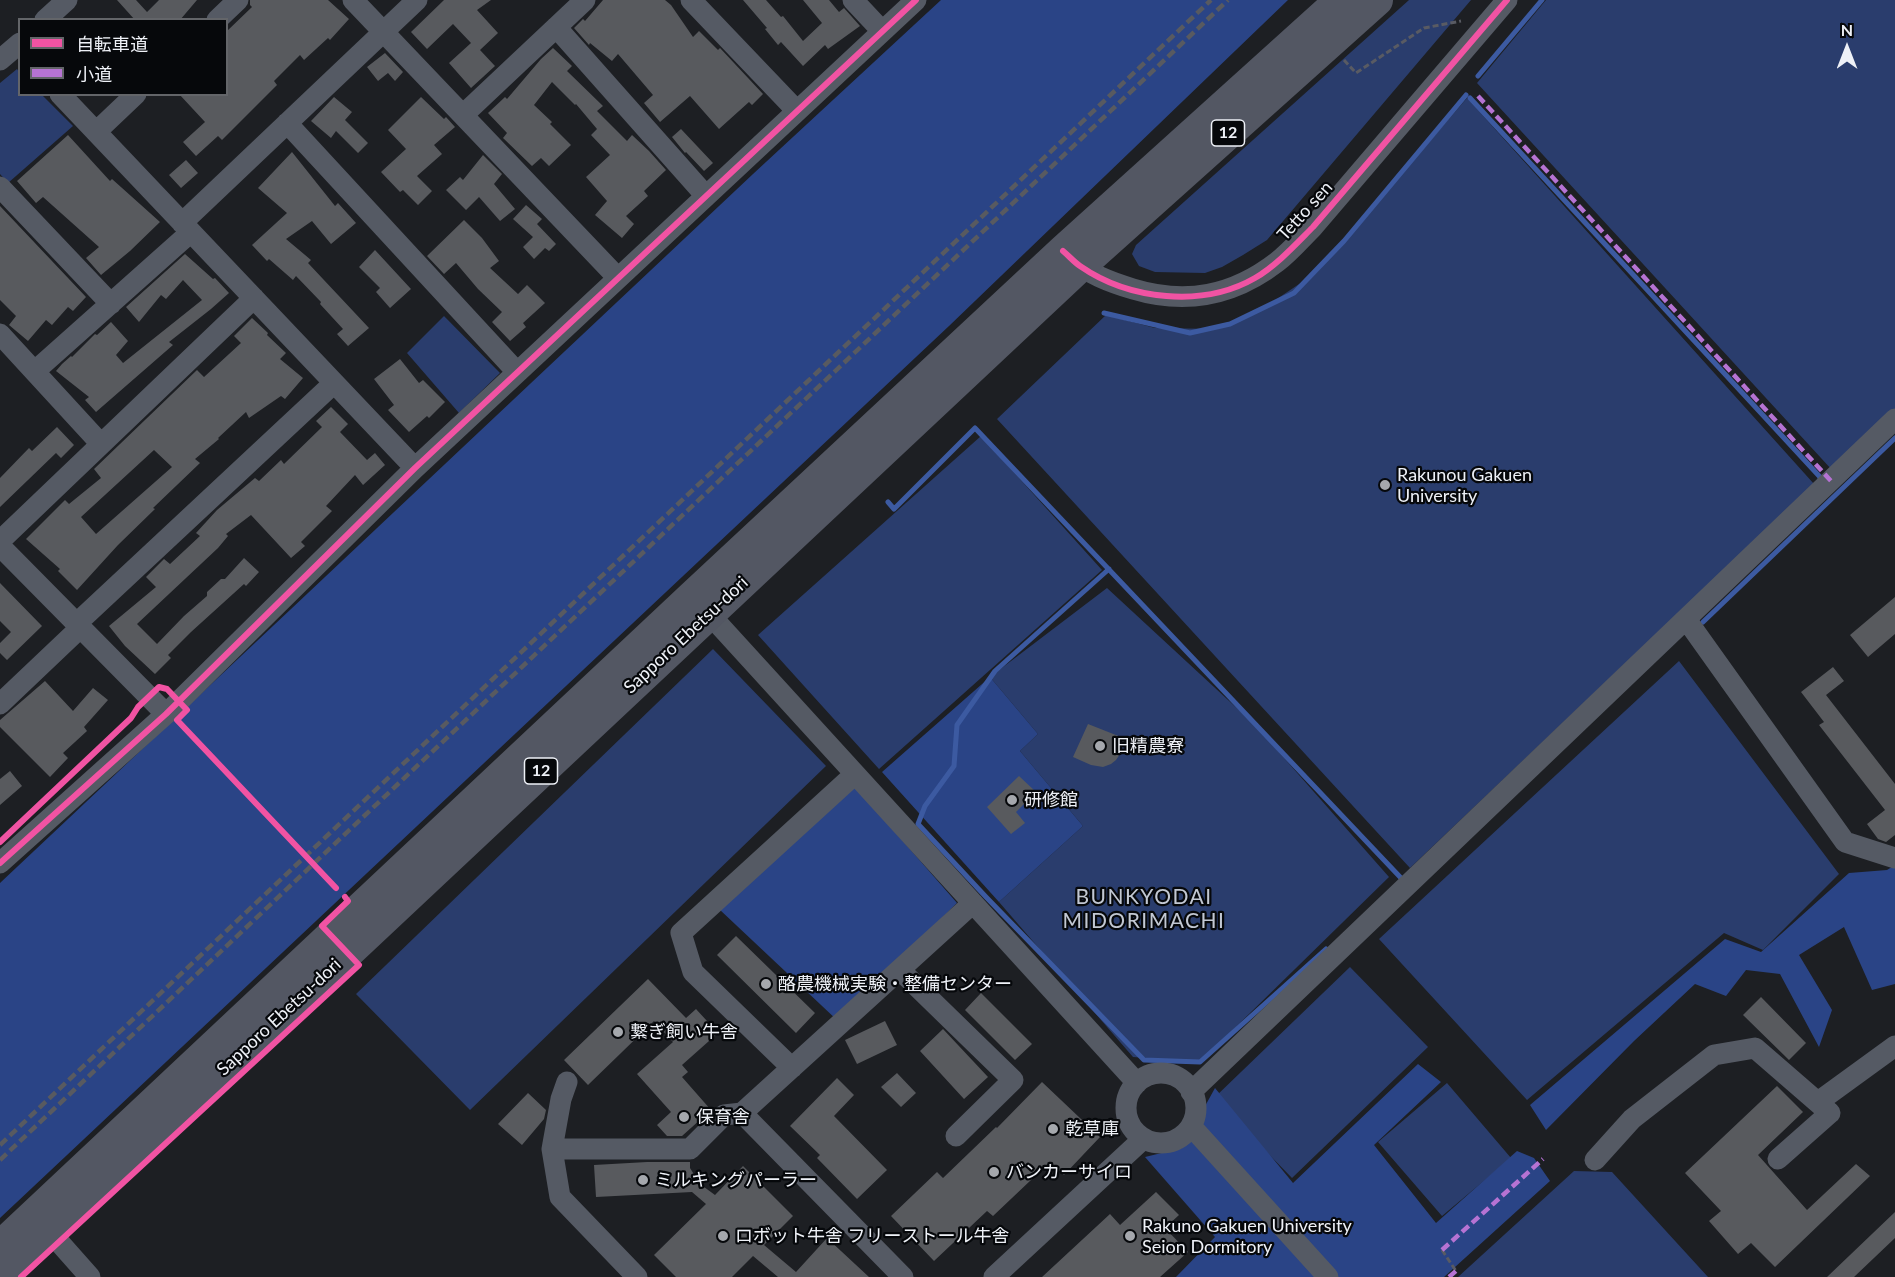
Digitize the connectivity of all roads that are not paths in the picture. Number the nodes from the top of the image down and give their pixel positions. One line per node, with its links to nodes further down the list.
1 (67, 0): 12 (street)
2 (238, 0): 13 (street)
3 (353, 0): 15 (street)
4 (417, 0): 15 (street)
5 (585, 0): 14 (street)
6 (691, 0): 19 (street)
7 (853, 0): 16 (street)
8 (916, 0): 16 (street)
9 (1341, 0): 26 (highway, Sapporo Ebetsu-dori / 12)
10 (1377, 0): 26 (highway, Sapporo Ebetsu-dori / 12)
11 (1507, 0): 26 (street, Tetto sen)
12 (47, 18)
13 (219, 18)
14 (556, 27): 20 (street); 24 (street)
15 (383, 32): 20 (street); 21 (street)
16 (882, 32): 19 (street)
17 (62, 96): 22 (street)
18 (134, 96): 22 (street)
19 (797, 111): 24 (street)
20 (463, 115): 27 (street)
21 (287, 123): 25 (street); 32 (street)
22 (96, 132): 25 (street)
23 (0, 187): 29 (street)
24 (706, 196): 27 (street)
25 (187, 228): 28 (street); 29 (street)
26 (1072, 259): 39 (highway, Sapporo Ebetsu-dori / 12)
27 (618, 278): 32 (street)
28 (254, 298): 33 (street); 35 (street)
29 (111, 304): 31 (street)
30 (0, 334): 31 (street)
31 (35, 371): 35 (street)
32 (517, 372): 36 (street)
33 (334, 383): 36 (street); 41 (street)
34 (1895, 419): 40 (street)
35 (101, 444): 37 (street)
36 (415, 468): 43 (street)
37 (0, 540)
38 (0, 546): 41 (street)
39 (701, 605): 44 (street); 62 (highway, Sapporo Ebetsu-dori / 12)
40 (1686, 618): 45 (street); 53 (street)
41 (78, 626): 42 (street); 43 (street)
42 (0, 704)
43 (166, 714): 46 (street)
44 (855, 774): 47 (street); 50 (street)
45 (1895, 858)
46 (0, 863)
47 (973, 903): 48 (street); 52 (street)
48 (900, 970): 50 (street); 57 (street)
49 (1895, 1046): 54 (street)
50 (792, 1068): 55 (street)
51 (567, 1082): 59 (street)
52 (1137, 1083): 53 (street); 58 (street)
53 (1191, 1092): 56 (street)
54 (1818, 1102): 60 (street); 61 (street)
55 (742, 1113): 59 (street); 64 (street)
56 (1191, 1126): 58 (street); 69 (street)
57 (956, 1136)
58 (1143, 1138): 68 (street)
59 (552, 1149): 67 (street)
60 (1778, 1158)
61 (1595, 1160)
62 (43, 1223): 63 (highway, Sapporo Ebetsu-dori / 12); 65 (highway, Sapporo Ebetsu-dori / 12); 66 (street)
63 (0, 1247)
64 (895, 1274)
65 (2, 1277)
66 (90, 1277)
67 (637, 1277)
68 (994, 1277)
69 (1328, 1277)

